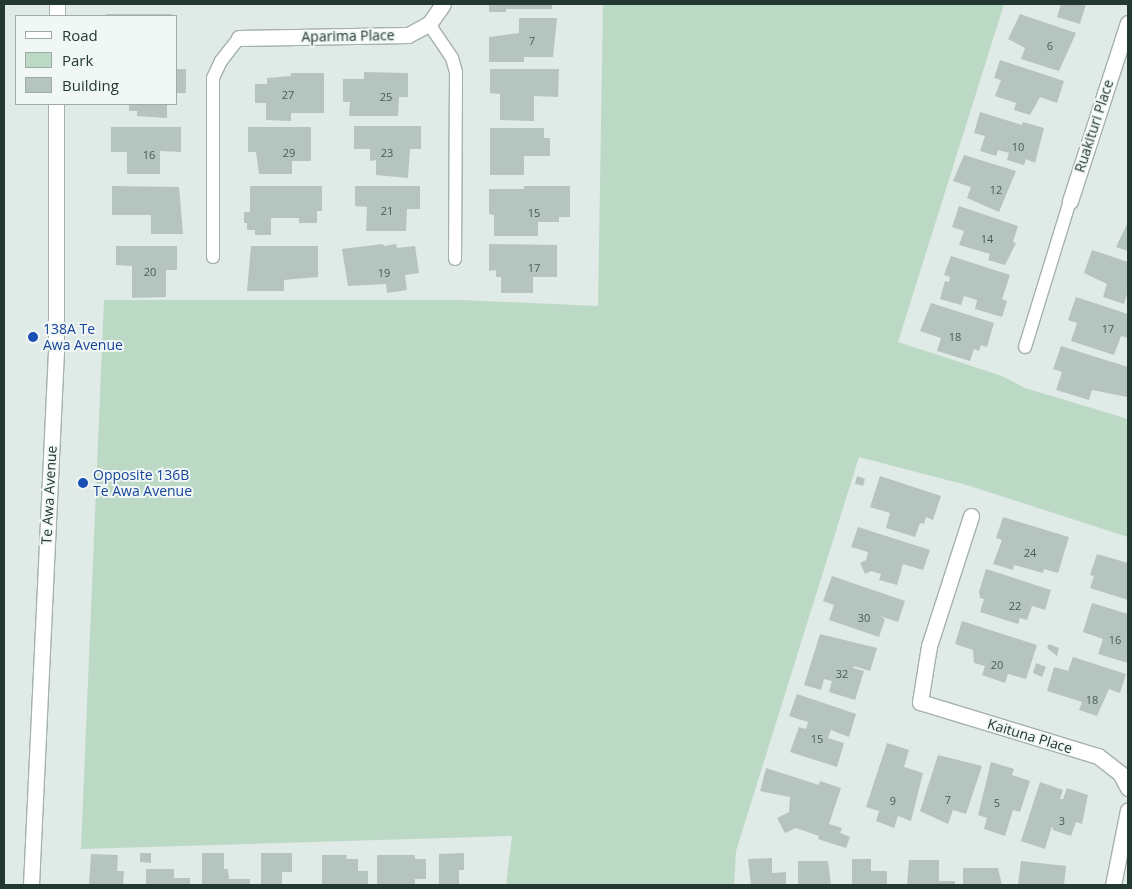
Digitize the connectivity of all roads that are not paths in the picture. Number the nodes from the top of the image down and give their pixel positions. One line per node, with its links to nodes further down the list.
1 (443, 4): 3 (street, Aparima Place)
2 (1128, 23): 6 (street, Ruakituri Place)
3 (429, 24): 4 (street, Aparima Place); 8 (lane)
4 (239, 38): 7 (lane)
5 (56, 105): 14 (street, Te Awa Avenue)
6 (1070, 201): 9 (lane)
7 (213, 257)
8 (455, 259)
9 (1025, 347)
10 (971, 516): 11 (street, Kaituna Place)
11 (1124, 770): 12 (street, Kaituna Place)
12 (1128, 788)
13 (1128, 810): 15 (street)
14 (31, 885)
15 (1113, 885)

